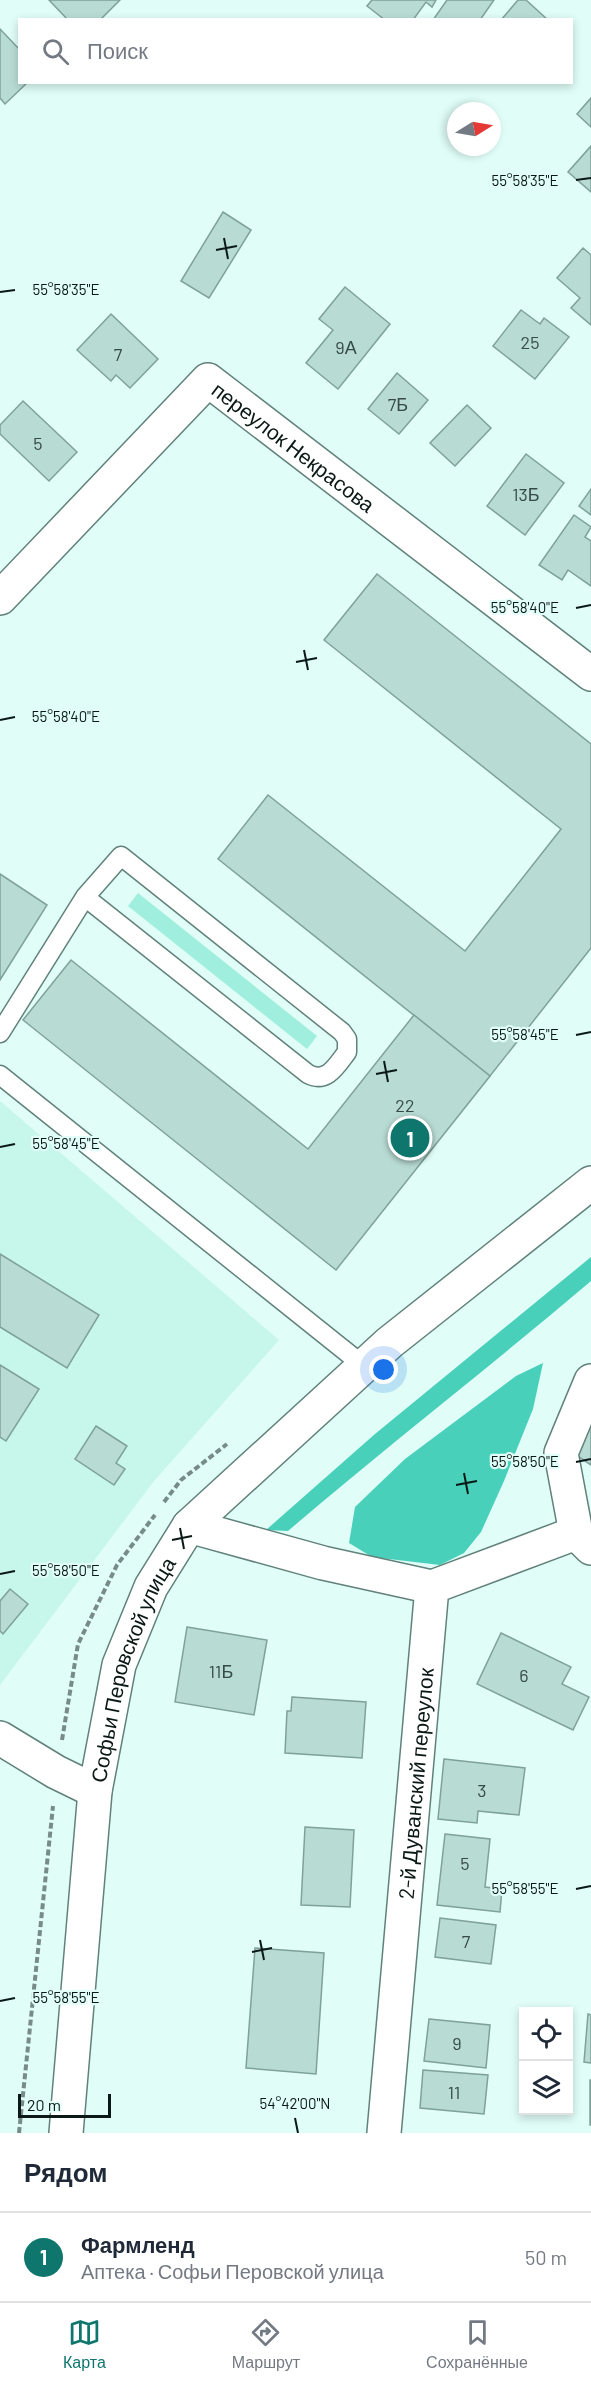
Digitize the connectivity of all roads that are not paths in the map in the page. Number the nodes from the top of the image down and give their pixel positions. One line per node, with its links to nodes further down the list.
1 (0, 598): 2 (street, переулок Некрасова)
2 (591, 674)
3 (86, 897): 3 (lane); 4 (lane)
4 (0, 1033)
5 (0, 1075): 7 (lane)
6 (591, 1183): 7 (street, Софьи Перовской улица)
7 (364, 1366): 9 (street, Софьи Перовской улица)
8 (591, 1381): 10 (street)
9 (189, 1526): 11 (street); 13 (street, Софьи Перовской улица)
10 (584, 1540): 11 (street)
11 (432, 1587): 15 (street, 2-й Дуванский переулок)
12 (0, 1738): 13 (street)
13 (95, 1791): 14 (street, Софьи Перовской улица)
14 (66, 2133)
15 (384, 2133)

